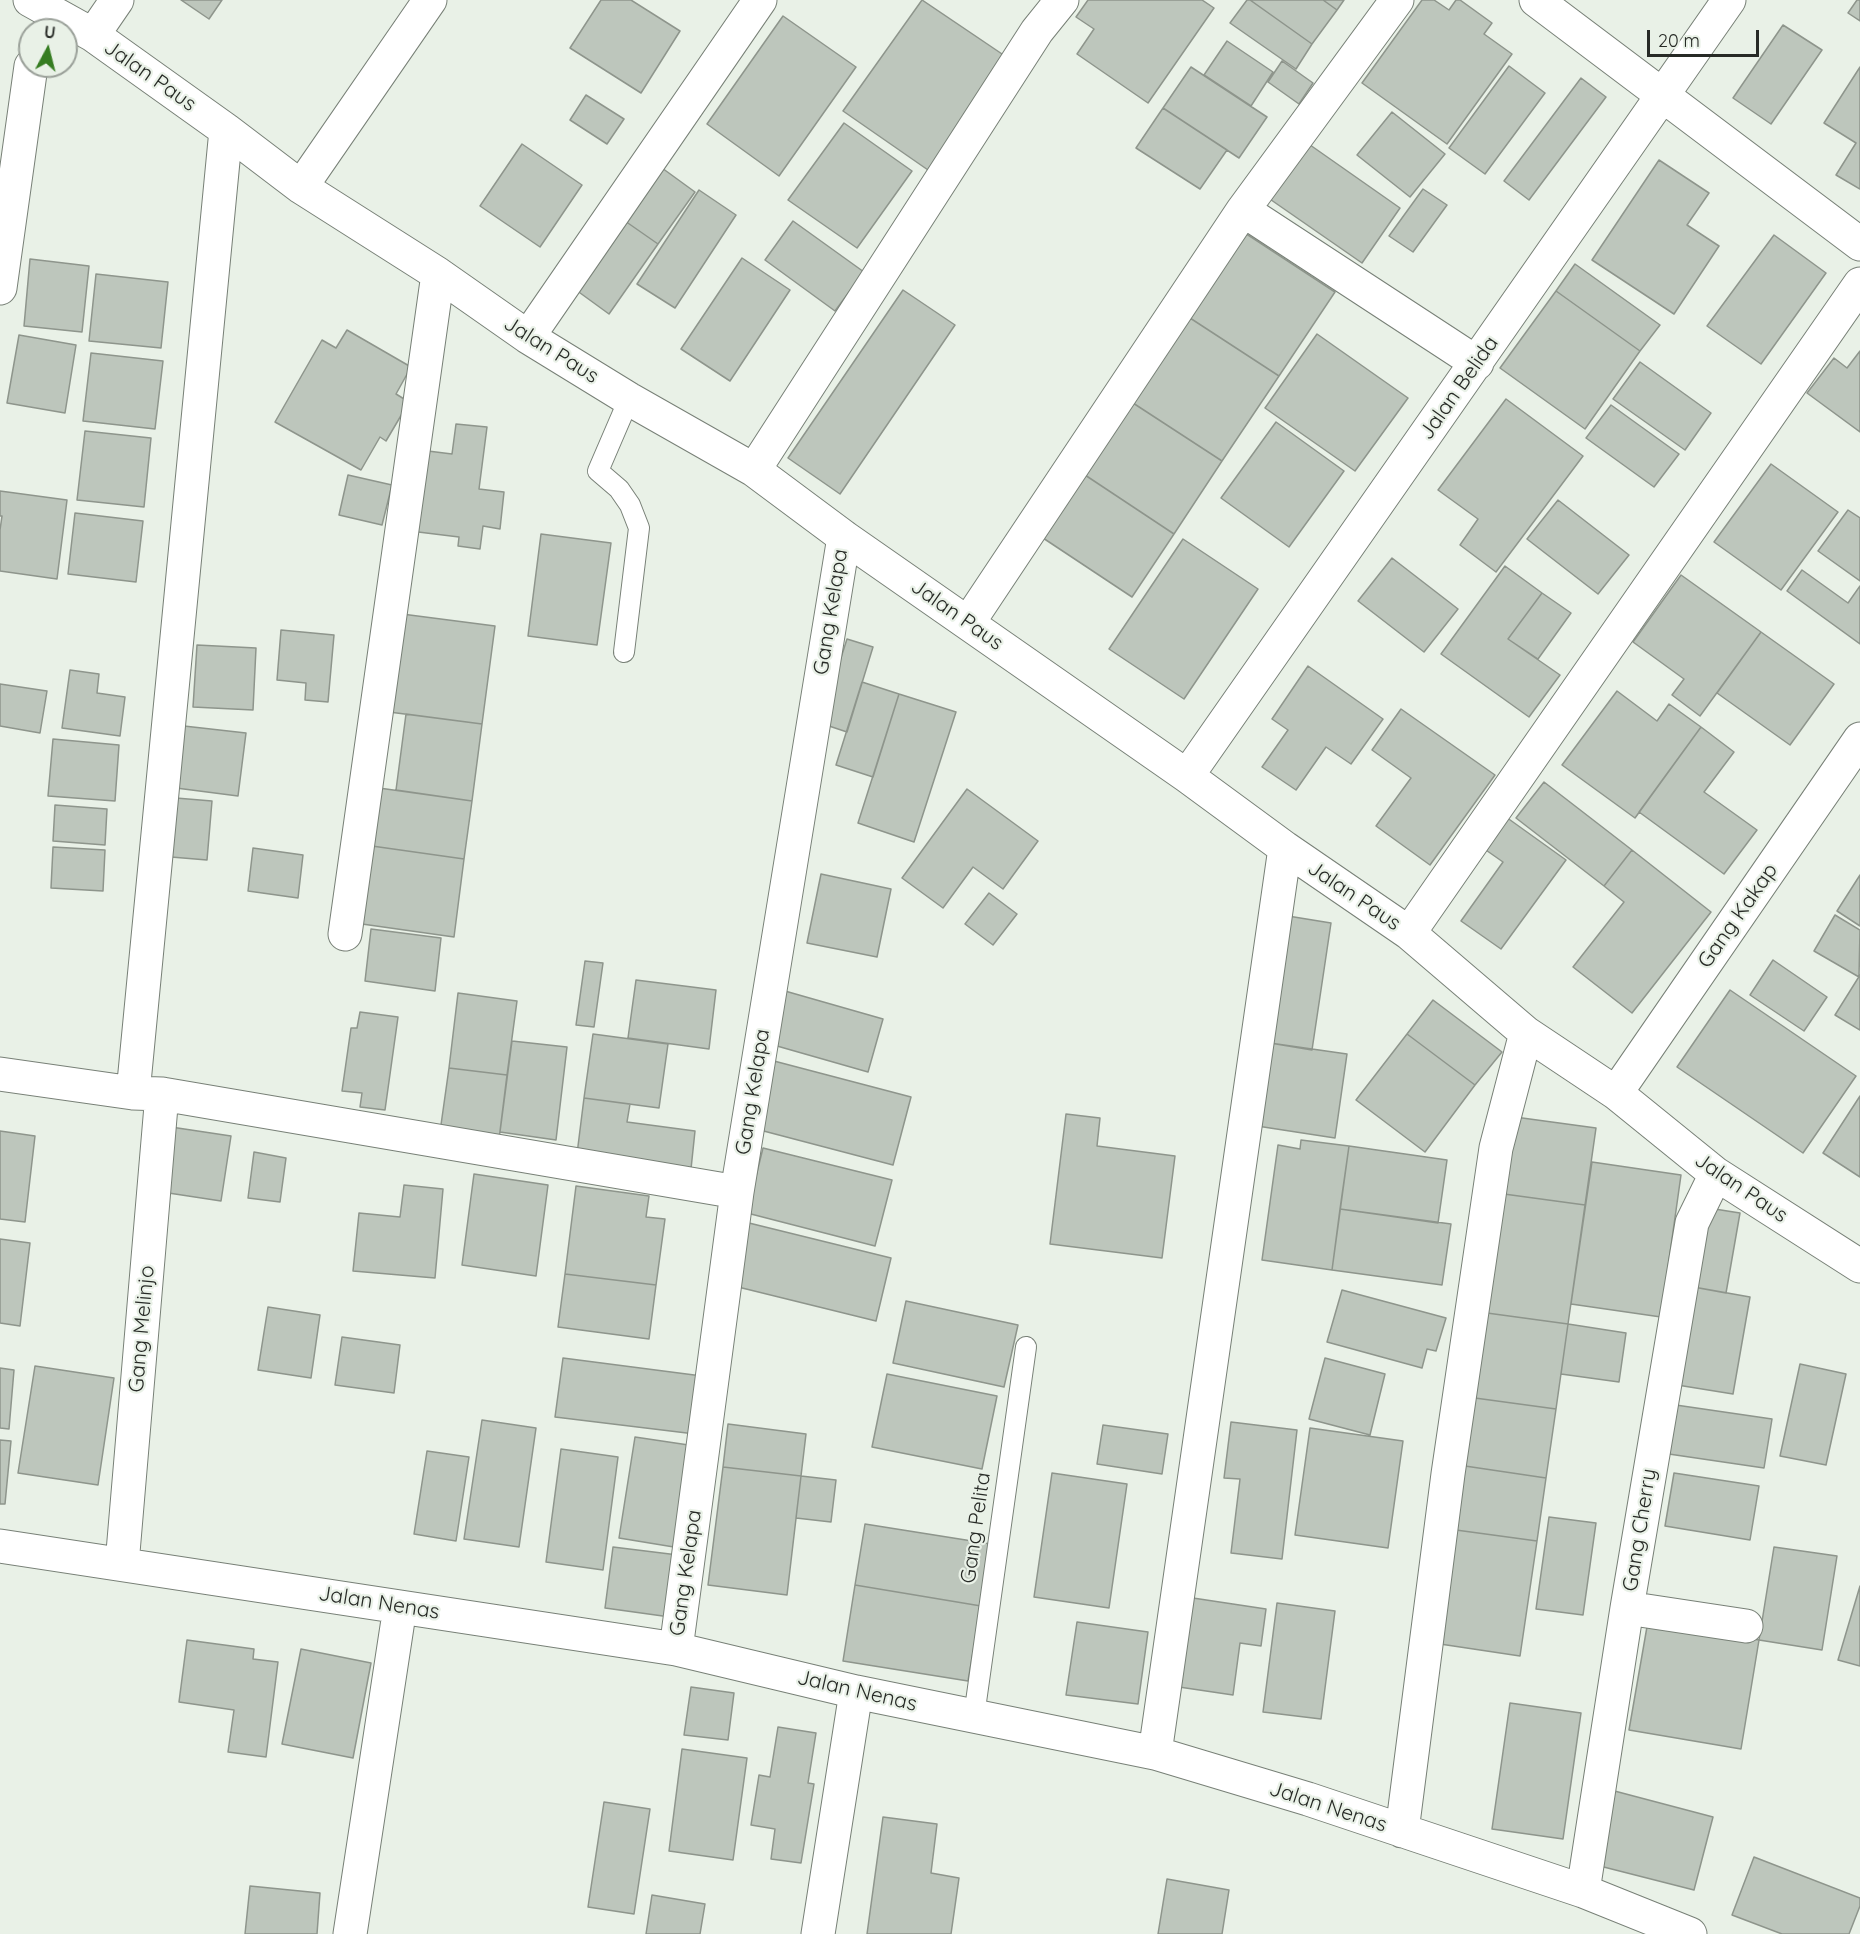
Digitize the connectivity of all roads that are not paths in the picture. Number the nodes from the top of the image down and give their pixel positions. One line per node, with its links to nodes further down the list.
1 (117, 0): 9 (street)
2 (430, 0): 13 (street)
3 (760, 0): 19 (street)
4 (1062, 0): 22 (street)
5 (1397, 0): 14 (street)
6 (1536, 0): 11 (street)
7 (1729, 0): 11 (street, Jalan Belida)
8 (35, 12): 9 (street, Jalan Paus)
9 (93, 35): 12 (street, Jalan Paus)
10 (29, 78): 18 (street)
11 (1663, 97): 15 (street); 20 (street, Jalan Belida)
12 (226, 130): 13 (street, Jalan Paus); 34 (street, Gang Melinjo)
13 (301, 187): 16 (street, Jalan Paus)
14 (1242, 210): 20 (street); 24 (street)
15 (1860, 244)
16 (438, 274): 19 (street, Jalan Paus); 30 (street)
17 (1860, 284): 29 (street)
18 (0, 288)
19 (528, 337): 21 (street, Jalan Paus)
20 (1477, 363): 27 (street, Jalan Belida)
21 (630, 399): 22 (street, Jalan Paus); 25 (lane)
22 (754, 470): 23 (street, Jalan Paus)
23 (844, 537): 24 (street, Jalan Paus); 36 (street, Gang Kelapa)
24 (968, 623): 27 (street, Jalan Paus)
25 (624, 652)
26 (1860, 740): 33 (street, Gang Kakap)
27 (1187, 776): 28 (street, Jalan Paus)
28 (1285, 848): 29 (street, Jalan Paus); 47 (street)
29 (1409, 933): 31 (street, Jalan Paus)
30 (345, 934)
31 (1526, 1033): 33 (street, Jalan Paus); 48 (street)
32 (0, 1074): 34 (street)
33 (1617, 1093): 35 (street, Jalan Paus)
34 (148, 1094): 36 (street); 40 (street, Gang Melinjo)
35 (1716, 1174): 37 (street, Jalan Paus); 42 (street, Gang Cherry)
36 (737, 1192): 44 (street, Gang Kelapa)
37 (1860, 1266)
38 (1026, 1347): 46 (lane, Gang Pelita)
39 (0, 1546): 40 (street, Jalan Nenas)
40 (122, 1564): 41 (street, Jalan Nenas)
41 (400, 1607): 44 (street, Jalan Nenas); 50 (street)
42 (1627, 1608): 43 (street); 49 (street, Gang Cherry)
43 (1746, 1626)
44 (676, 1649): 45 (street, Jalan Nenas)
45 (856, 1692): 46 (street, Jalan Nenas); 51 (street)
46 (974, 1716): 47 (street, Jalan Nenas)
47 (1155, 1753): 48 (street, Jalan Nenas)
48 (1402, 1832): 49 (street, Jalan Nenas)
49 (1583, 1891): 52 (street, Jalan Nenas)
50 (350, 1934)
51 (818, 1934)
52 (1690, 1934)

